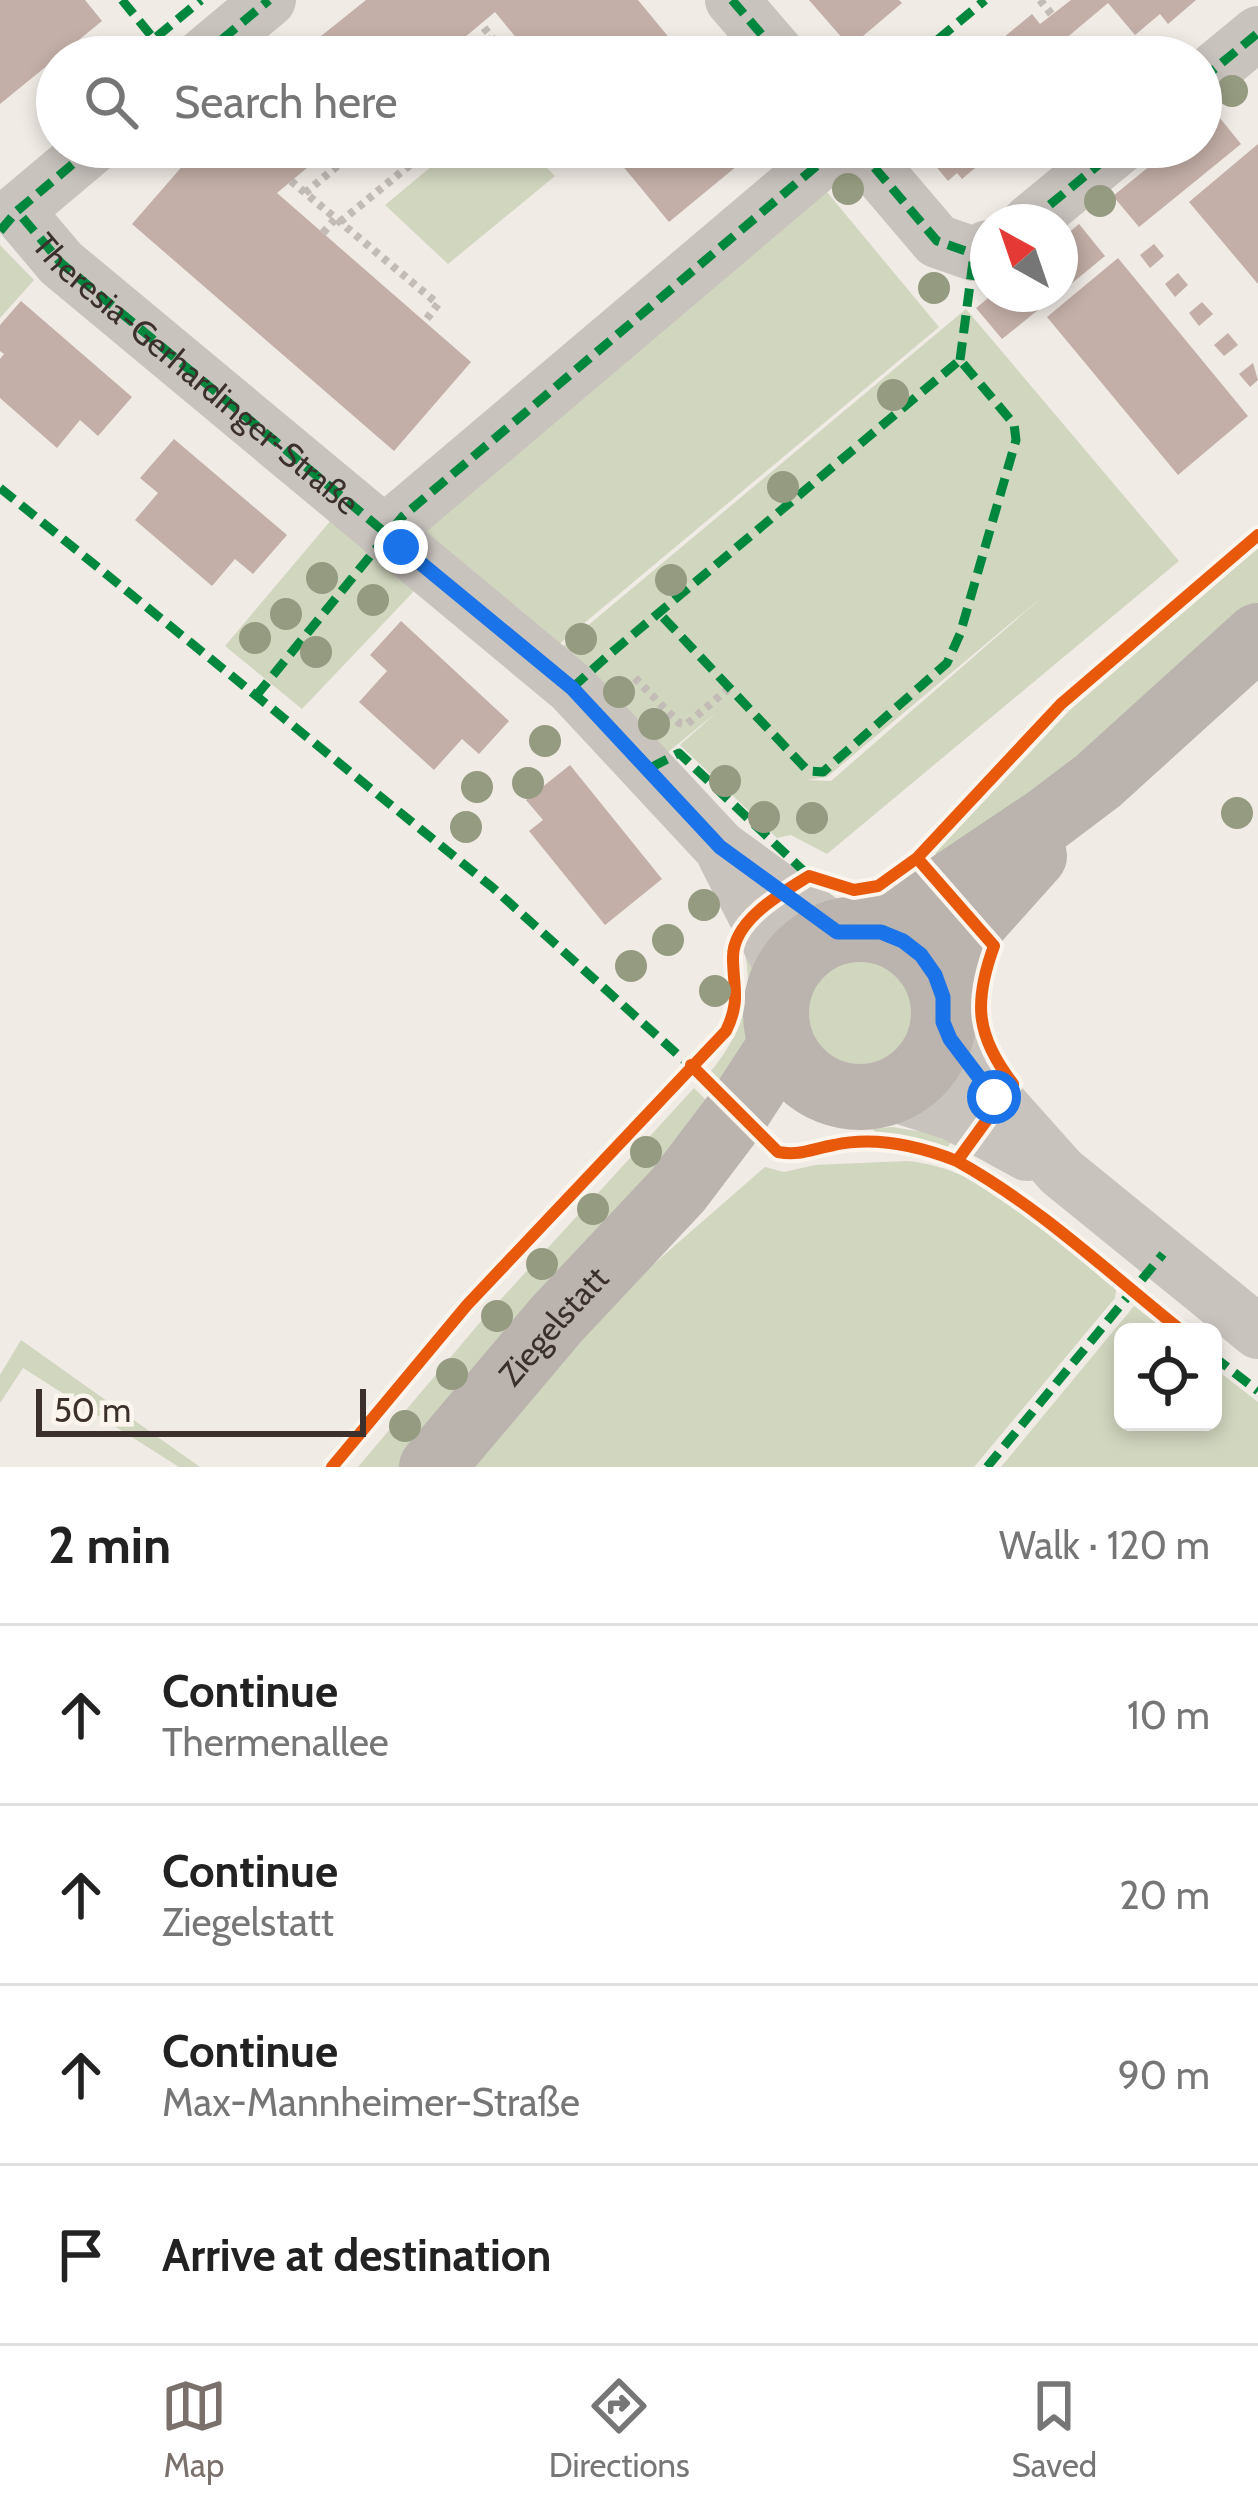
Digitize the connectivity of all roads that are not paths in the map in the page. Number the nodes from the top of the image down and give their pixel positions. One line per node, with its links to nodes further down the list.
1 (269, 0): 4 (street)
2 (733, 0): 5 (street)
3 (1258, 33): 6 (street)
4 (200, 36)
5 (763, 36)
6 (1222, 63)
7 (68, 168): 13 (street, Theresia-Gerhardinger-Straße)
8 (814, 168): 13 (street, Theresia-Gerhardinger-Straße)
9 (875, 168): 12 (street)
10 (1095, 168): 11 (street)
11 (1051, 204)
12 (970, 253)
13 (387, 536): 16 (street)
14 (1258, 636): 15 (street, Ziegelstatt)
15 (1098, 781): 17 (street, Ziegelstatt); 19 (street, Ziegelstatt)
16 (720, 847): 17 (street); 18 (street)
17 (859, 932): 18 (street, Ziegelstatt); 19 (street)
18 (785, 974): 20 (street)
19 (943, 1009): 21 (street, Ziegelstatt); 22 (street)
20 (782, 1045): 21 (street); 23 (street, Ziegelstatt)
21 (867, 1095): 22 (street); 23 (street, Ziegelstatt)
22 (1061, 1172): 24 (street)
23 (678, 1190): 25 (street, Ziegelstatt)
24 (1258, 1332)
25 (432, 1467)

